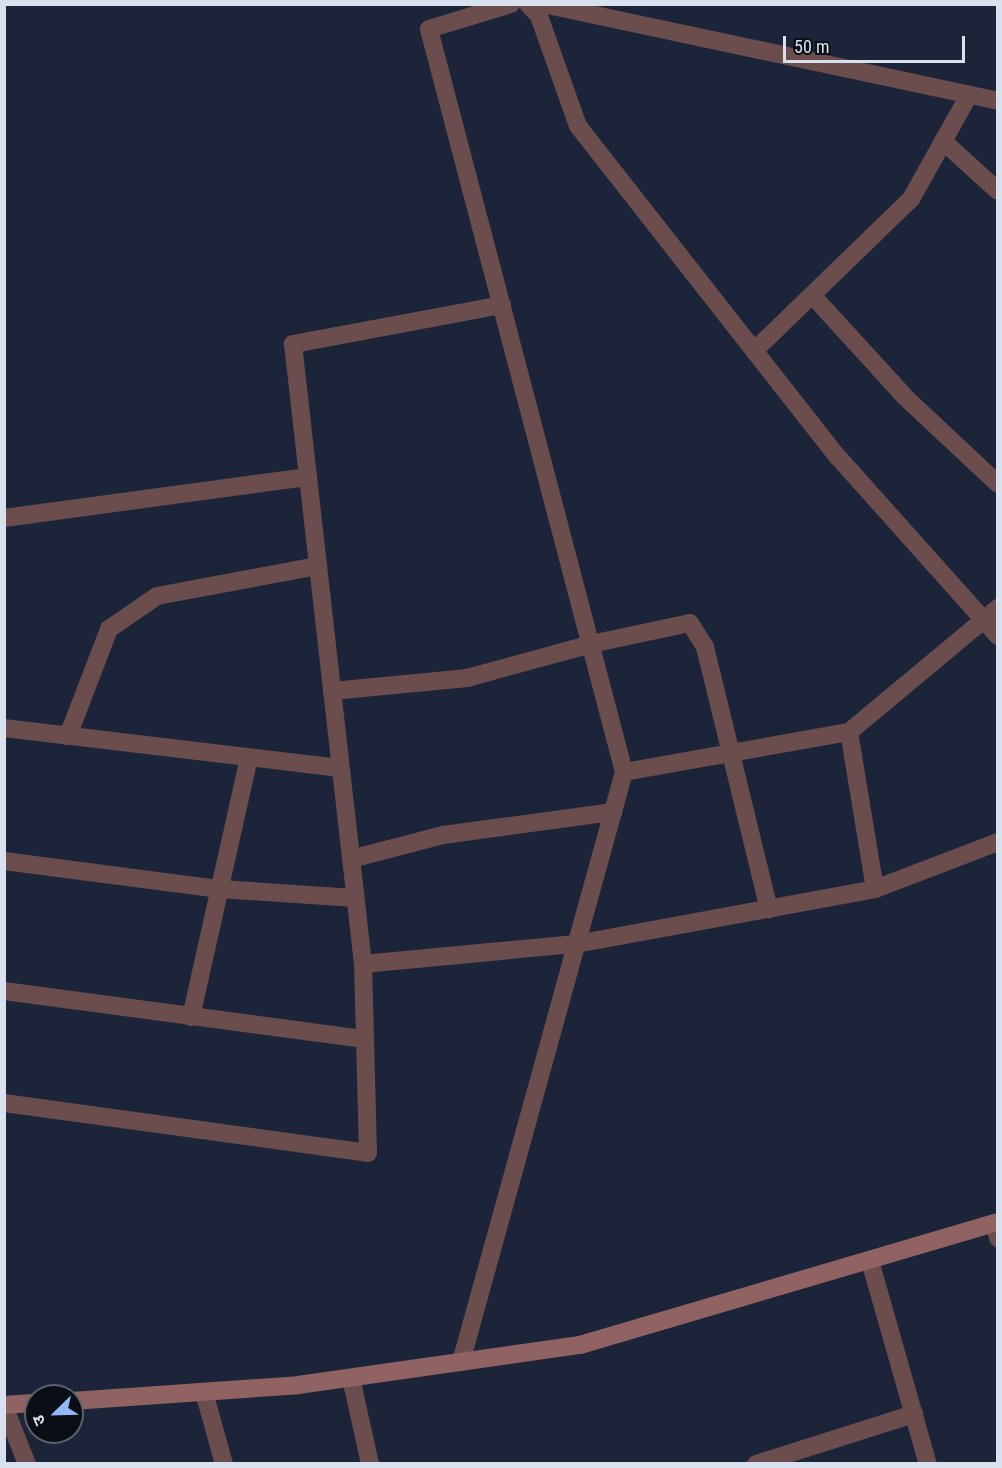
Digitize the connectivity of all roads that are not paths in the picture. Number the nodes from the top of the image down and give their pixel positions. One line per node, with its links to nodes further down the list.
1 (511, 4): 9 (street)
2 (528, 4): 10 (street)
3 (543, 4): 4 (street)
4 (969, 95): 5 (street); 6 (street)
5 (998, 101)
6 (943, 141): 7 (street); 8 (street)
7 (998, 191)
8 (812, 295): 10 (street); 12 (street)
9 (502, 305): 11 (street); 18 (street)
10 (754, 351): 16 (street)
11 (308, 477): 13 (street); 14 (street)
12 (998, 484)
13 (4, 518)
14 (318, 566): 19 (street); 22 (street)
15 (998, 608): 16 (street)
16 (983, 620): 17 (street); 21 (street)
17 (998, 636)
18 (591, 644): 19 (street); 23 (street); 26 (street)
19 (332, 691): 25 (street)
20 (4, 728): 22 (street)
21 (849, 732): 23 (street); 32 (street)
22 (68, 736): 24 (street)
23 (730, 753): 26 (street); 34 (street)
24 (249, 758): 25 (street); 31 (street)
25 (340, 768): 29 (street)
26 (624, 772): 27 (street)
27 (613, 812): 29 (street); 35 (street)
28 (998, 842): 32 (street)
29 (351, 859): 33 (street)
30 (4, 861): 31 (street)
31 (220, 889): 33 (street); 38 (street)
32 (875, 889): 34 (street)
33 (355, 898): 36 (street)
34 (769, 909): 35 (street)
35 (576, 945): 36 (street); 43 (street)
36 (363, 964): 39 (street)
37 (4, 991): 38 (street)
38 (191, 1017): 39 (street)
39 (365, 1039): 40 (street)
40 (4, 1103)
41 (996, 1228): 42 (street)
42 (870, 1261): 43 (street); 49 (street)
43 (461, 1362): 44 (street)
44 (351, 1378): 45 (street); 52 (street)
45 (204, 1392): 46 (street); 51 (street)
46 (84, 1400)
47 (24, 1404): 48 (street)
48 (4, 1406): 50 (street)
49 (914, 1414): 53 (street); 54 (street)
50 (27, 1464)
51 (224, 1464)
52 (370, 1464)
53 (756, 1464)
54 (928, 1464)

